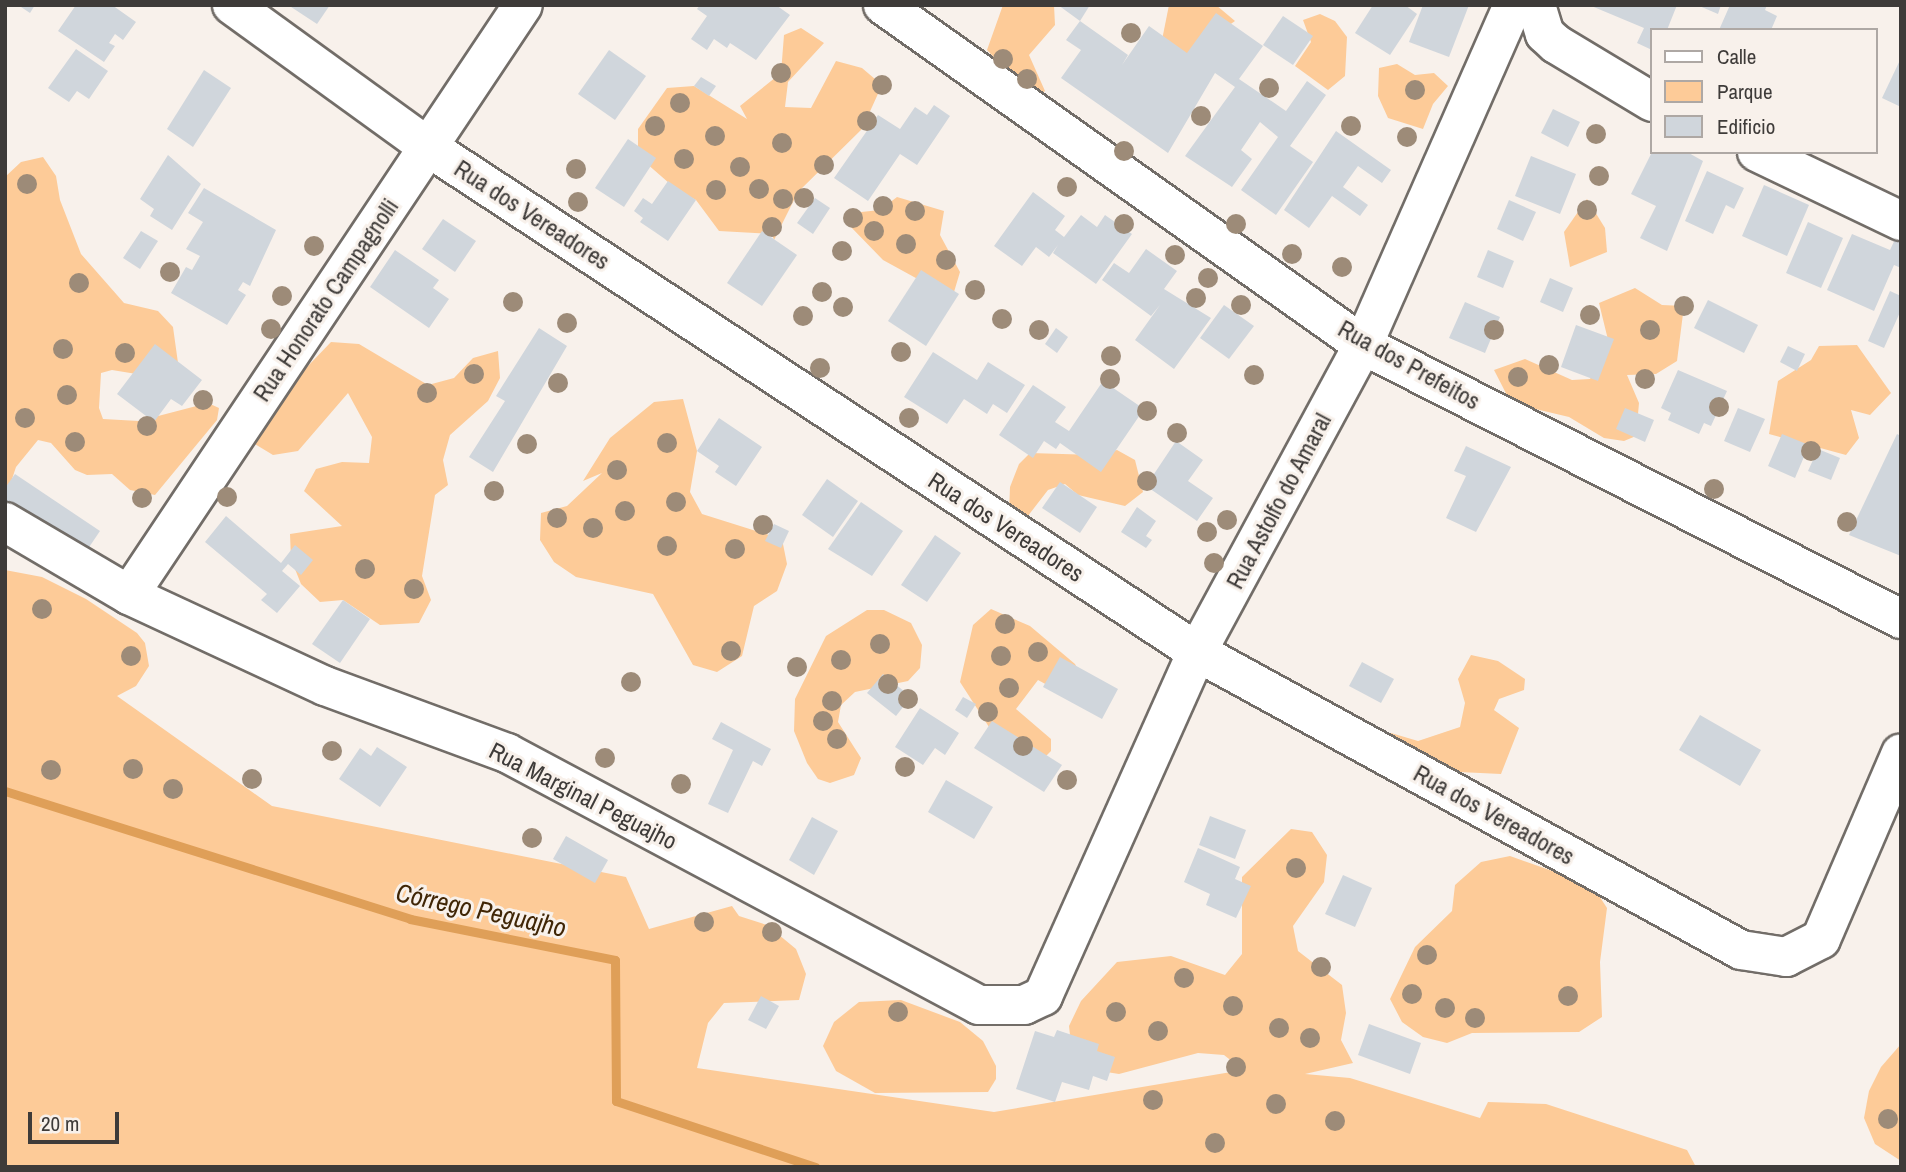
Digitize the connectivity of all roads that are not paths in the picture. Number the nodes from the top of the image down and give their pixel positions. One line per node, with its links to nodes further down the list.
1 (232, 5): 7 (street, Rua dos Vereadores)
2 (523, 5): 7 (street, Rua Honorato Campagnolli)
3 (883, 5): 10 (street, Rua dos Prefeitos)
4 (1513, 5): 10 (street, Rua Astolfo do Amaral)
5 (1536, 5): 6 (street)
6 (1650, 101)
7 (428, 147): 12 (street, Rua Honorato Campagnolli); 14 (street, Rua dos Vereadores)
8 (1761, 154): 9 (street)
9 (1901, 221)
10 (1363, 345): 13 (street, Rua dos Prefeitos); 14 (street, Rua Astolfo do Amaral)
11 (5, 522): 12 (street, Rua Marginal Peguajho)
12 (129, 595): 16 (street, Rua Marginal Peguajho)
13 (1901, 619)
14 (1197, 652): 15 (street, Rua dos Vereadores); 16 (street, Rua Astolfo do Amaral)
15 (1901, 753)
16 (1043, 996)

